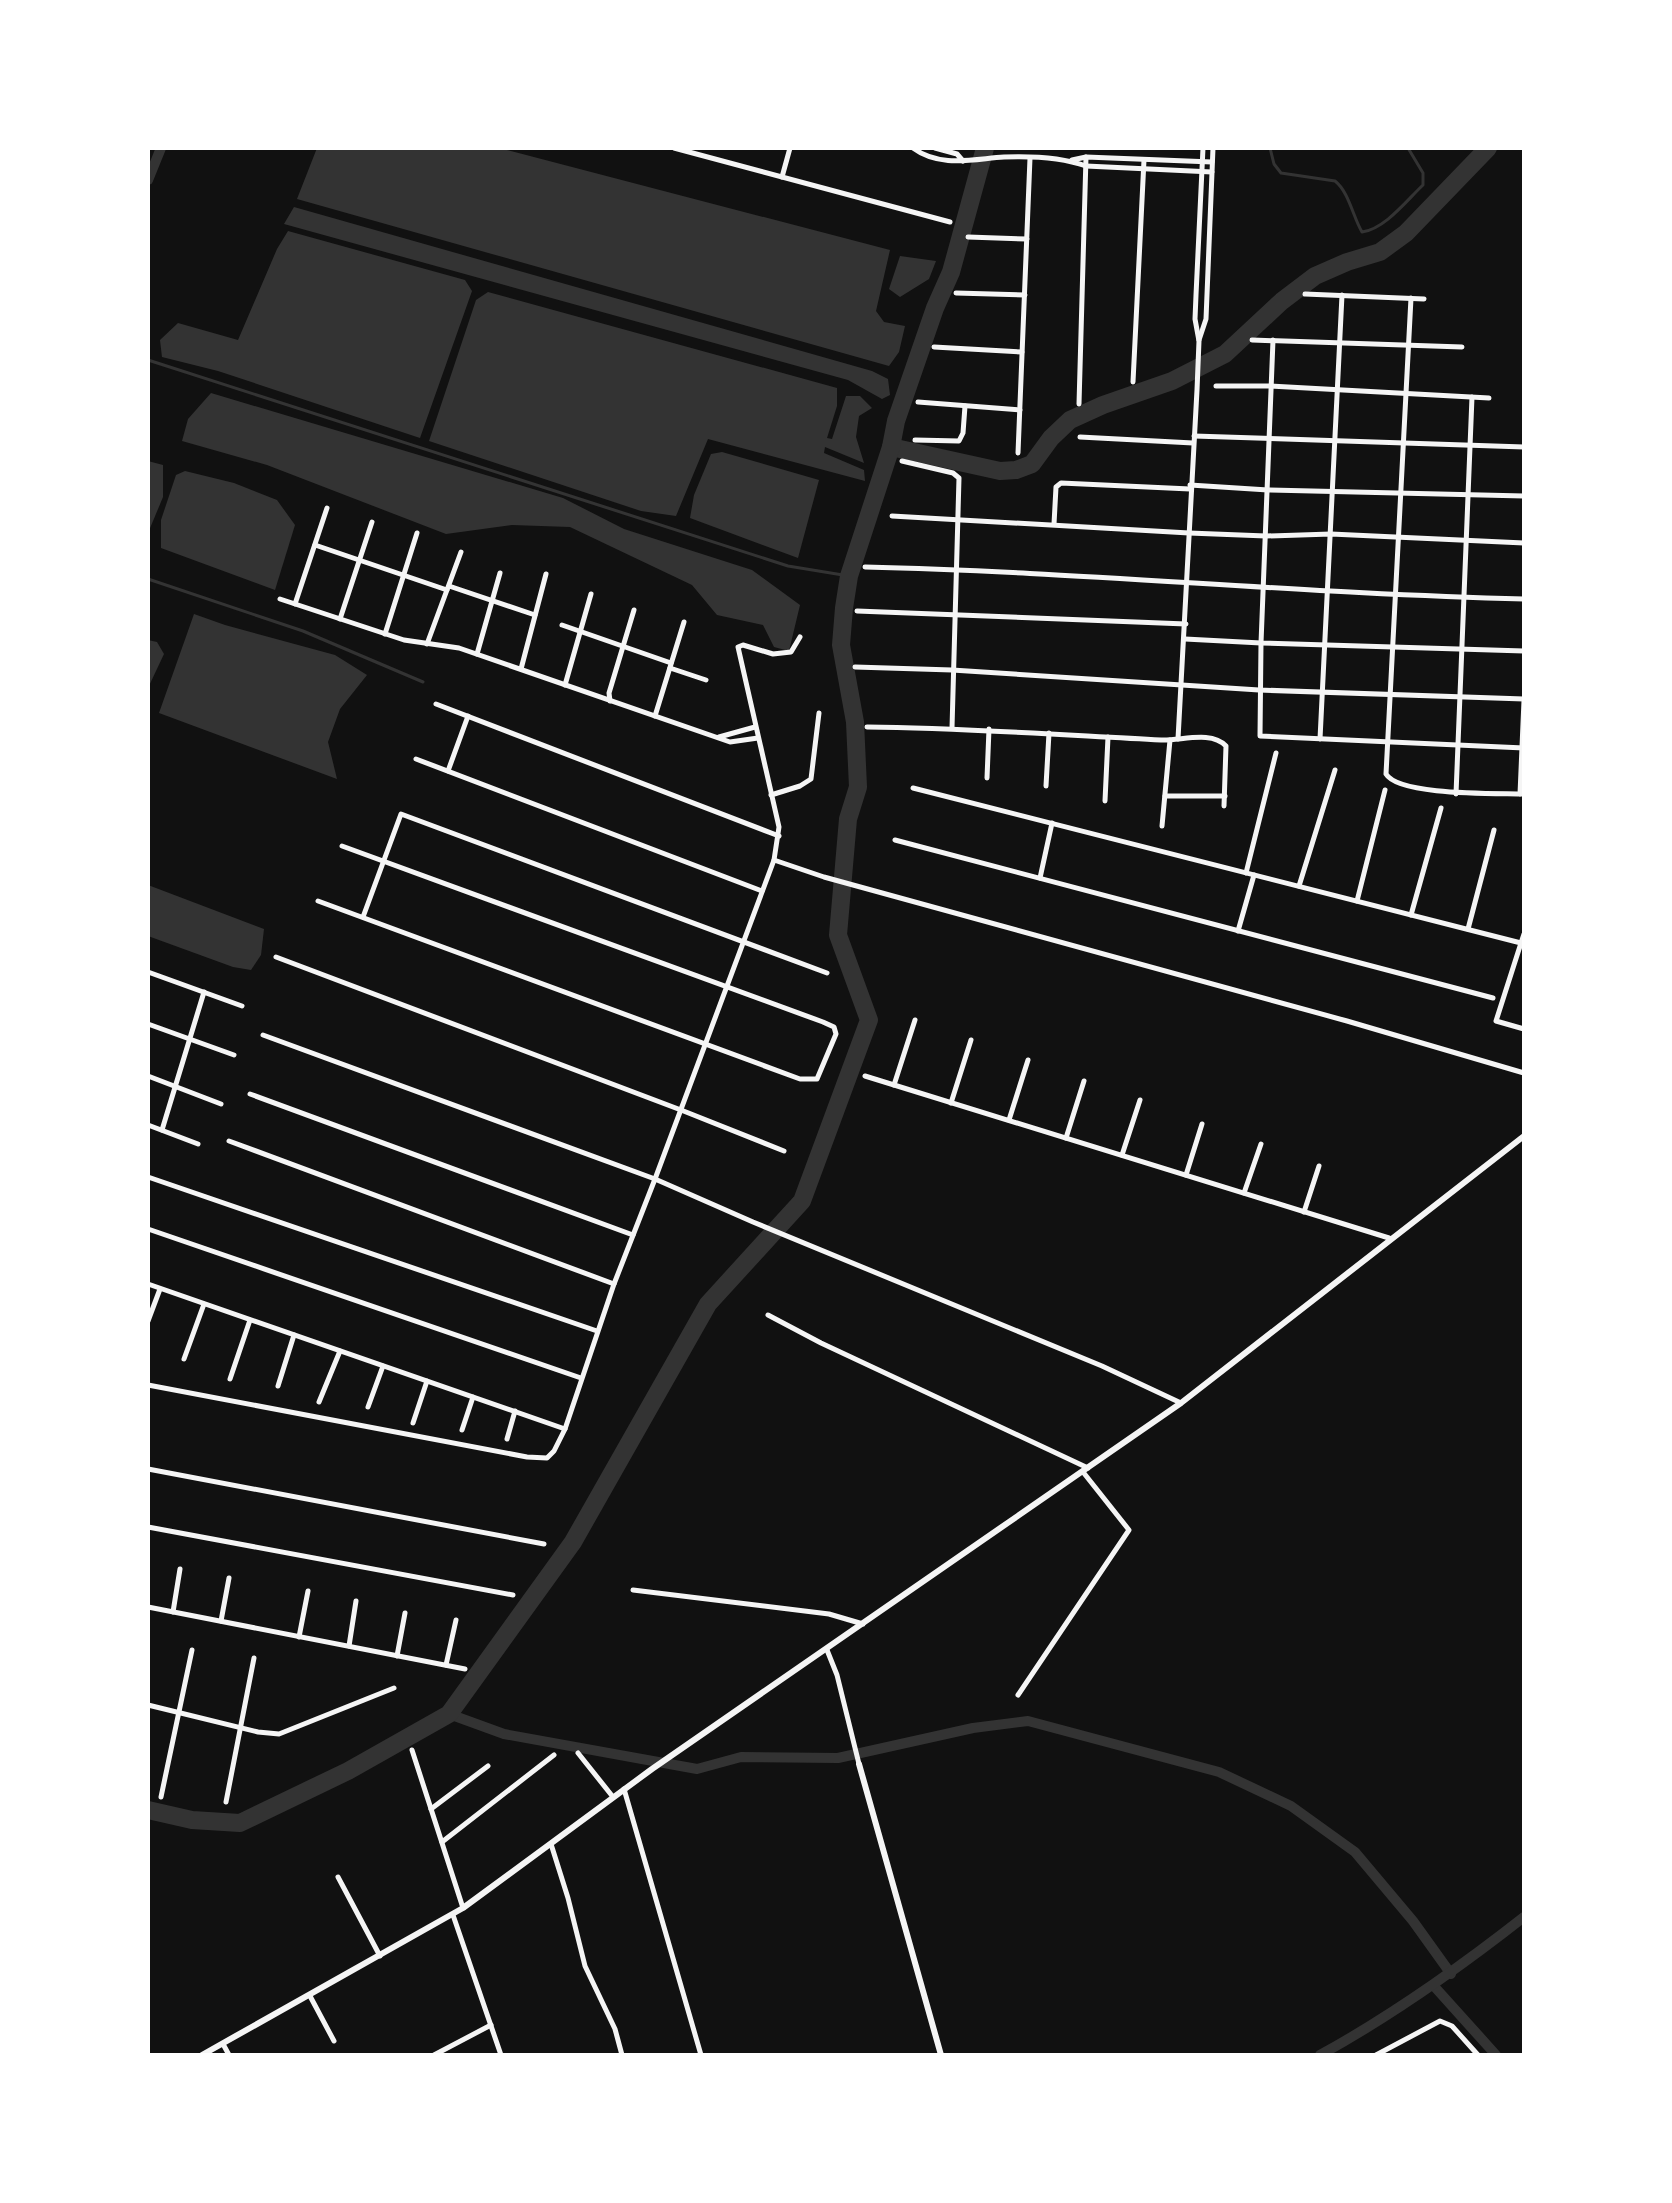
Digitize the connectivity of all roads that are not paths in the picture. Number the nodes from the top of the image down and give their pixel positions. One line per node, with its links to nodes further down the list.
1 (674, 148): 20 (street)
2 (790, 148): 20 (street)
3 (935, 148): 12 (street)
4 (1003, 148): 9 (street)
5 (1203, 148): 14 (street)
6 (1213, 148): 15 (street)
7 (917, 149): 12 (street)
8 (1086, 157): 11 (street); 13 (street); 16 (street)
9 (1000, 158): 10 (street); 12 (street)
10 (1030, 158): 13 (street); 25 (street)
11 (1144, 160): 14 (street); 17 (street)
12 (964, 161)
13 (1071, 161): 16 (street)
14 (1203, 162): 15 (street); 18 (street)
15 (1212, 162): 19 (street)
16 (1086, 166): 17 (street); 50 (street)
17 (1144, 168): 18 (street); 42 (street)
18 (1202, 171): 19 (street); 22 (street)
19 (1212, 172): 23 (street)
20 (782, 177): 21 (street)
21 (950, 222)
22 (1198, 227): 23 (street); 29 (street)
23 (1209, 227): 30 (street)
24 (968, 237): 25 (street)
25 (1027, 239): 28 (street)
26 (956, 293): 28 (street)
27 (1305, 294): 31 (street)
28 (1025, 295): 41 (street)
29 (1196, 295): 30 (street); 36 (street)
30 (1207, 295): 36 (street)
31 (1342, 295): 32 (street); 37 (street)
32 (1411, 298): 33 (street); 38 (street)
33 (1424, 299)
34 (1252, 340): 35 (street)
35 (1273, 340): 37 (street); 44 (street)
36 (1199, 341): 54 (street)
37 (1339, 343): 38 (street); 45 (street)
38 (1408, 345): 40 (street); 46 (street)
39 (934, 347): 41 (street)
40 (1462, 347)
41 (1022, 352): 52 (street)
42 (1133, 382)
43 (1216, 386): 44 (street)
44 (1270, 386): 45 (street); 55 (street)
45 (1338, 390): 46 (street); 57 (street)
46 (1406, 394): 47 (street); 58 (street)
47 (1472, 397): 48 (street); 59 (street)
48 (1489, 398)
49 (918, 402): 51 (street)
50 (1079, 404)
51 (965, 406): 52 (street); 56 (street)
52 (1020, 410): 61 (street)
53 (1080, 437): 54 (street)
54 (1194, 439): 55 (street); 63 (street)
55 (1268, 439): 57 (street); 64 (street)
56 (915, 440)
57 (1335, 441): 58 (street); 66 (street)
58 (1404, 442): 59 (street); 65 (street)
59 (1470, 445): 60 (street); 67 (street)
60 (1524, 447)
61 (1018, 453)
62 (902, 461): 71 (street)
63 (1190, 487): 64 (street); 73 (street); 75 (street)
64 (1268, 490): 66 (street); 77 (street)
65 (1402, 491): 66 (street); 67 (street); 78 (street)
66 (1334, 492): 76 (street)
67 (1468, 494): 68 (street); 79 (street)
68 (1524, 496)
69 (327, 508): 81 (street)
70 (892, 516): 71 (street)
71 (957, 519): 73 (street); 85 (street)
72 (372, 522): 83 (street)
73 (1054, 524): 75 (street)
74 (417, 533): 88 (street)
75 (1189, 533): 77 (street); 89 (street)
76 (1331, 534): 77 (street); 78 (street); 92 (street)
77 (1266, 536): 91 (street)
78 (1399, 537): 79 (street); 93 (street)
79 (1465, 540): 80 (street); 95 (street)
80 (1524, 543)
81 (315, 545): 83 (street); 99 (street)
82 (461, 552): 90 (street)
83 (359, 561): 88 (street); 104 (street)
84 (865, 567): 85 (street)
85 (957, 569): 89 (street); 103 (street)
86 (500, 573): 98 (street)
87 (546, 574): 102 (street)
88 (404, 575): 90 (street); 109 (street)
89 (1188, 584): 91 (street); 106 (street)
90 (448, 588): 98 (street); 113 (street)
91 (1265, 588): 92 (street); 112 (street)
92 (1328, 591): 93 (street); 115 (street)
93 (1395, 593): 95 (street); 116 (street)
94 (591, 594): 108 (street)
95 (1462, 598): 97 (street); 117 (street)
96 (280, 599): 99 (street)
97 (1524, 599)
98 (492, 601): 102 (street); 119 (street)
99 (295, 604): 104 (street)
100 (634, 610): 114 (street)
101 (857, 611): 103 (street)
102 (535, 615): 122 (street)
103 (955, 615): 106 (street); 123 (street)
104 (340, 619): 109 (street)
105 (684, 622): 120 (street)
106 (1186, 624): 111 (street)
107 (562, 625): 108 (street)
108 (581, 631): 114 (street); 125 (street)
109 (385, 634): 113 (street)
110 (800, 637): 137 (street)
111 (1185, 639): 112 (street); 126 (street)
112 (1261, 643): 115 (street); 127 (street)
113 (427, 644): 119 (street)
114 (624, 645): 120 (street); 132 (street)
115 (1325, 646): 116 (street); 128 (street)
116 (1392, 646): 117 (street); 129 (street)
117 (1461, 648): 118 (street); 130 (street)
118 (1524, 651)
119 (477, 654): 122 (street)
120 (671, 665): 124 (street); 136 (street)
121 (855, 667): 123 (street)
122 (521, 669): 125 (street)
123 (952, 670): 126 (street); 139 (street)
124 (706, 680)
125 (565, 685): 132 (street)
126 (1183, 685): 127 (street); 145 (street)
127 (1259, 690): 128 (street); 146 (street)
128 (1324, 691): 129 (street); 146 (street)
129 (1391, 693): 130 (street); 148 (street)
130 (1458, 695): 131 (street); 149 (street)
131 (1524, 700): 150 (street)
132 (610, 701): 136 (street)
133 (436, 704): 135 (street)
134 (819, 713): 161 (street)
135 (468, 716): 154 (street); 170 (street)
136 (655, 716): 142 (street)
137 (755, 727): 142 (street); 144 (street)
138 (867, 727): 139 (street)
139 (952, 728): 140 (street)
140 (989, 729): 141 (street); 155 (street)
141 (1049, 733): 143 (street); 156 (street)
142 (718, 737): 144 (street)
143 (1108, 737): 147 (street); 164 (street)
144 (758, 738): 161 (street)
145 (1178, 739): 147 (street); 163 (street)
146 (1320, 739): 148 (street)
147 (1170, 740): 162 (street)
148 (1388, 743): 149 (street); 159 (street)
149 (1458, 745): 150 (street); 159 (street)
150 (1523, 748): 160 (street)
151 (1276, 753): 175 (street)
152 (416, 759): 154 (street)
153 (1335, 770): 178 (street)
154 (448, 771): 179 (street)
155 (987, 778)
156 (1046, 786)
157 (913, 788): 167 (street)
158 (1385, 790): 181 (street)
159 (1456, 794): 160 (street)
160 (1522, 794)
161 (771, 795): 170 (street)
162 (1165, 796): 163 (street); 168 (street)
163 (1225, 796): 165 (street)
164 (1105, 801)
165 (1224, 806)
166 (1441, 808): 182 (street)
167 (1052, 823): 175 (street); 177 (street)
168 (1162, 826)
169 (1494, 830): 184 (street)
170 (779, 836): 173 (street)
171 (895, 840): 177 (street)
172 (342, 846): 174 (street)
173 (774, 860): 179 (street); 205 (street)
174 (385, 861): 183 (street); 187 (street); 192 (street)
175 (1246, 873): 176 (street)
176 (1254, 875): 178 (street); 185 (street)
177 (1040, 878): 185 (street)
178 (1299, 886): 181 (street)
179 (762, 891): 187 (street)
180 (318, 901): 183 (street)
181 (1357, 901): 182 (street)
182 (1411, 915): 184 (street)
183 (363, 917): 202 (street)
184 (1468, 929): 188 (street)
185 (1238, 931): 194 (street)
186 (1524, 934): 188 (street)
187 (744, 941): 190 (street); 192 (street)
188 (1521, 943): 198 (street)
189 (276, 957): 215 (street)
190 (827, 973)
191 (149, 975): 193 (street)
192 (727, 987): 202 (street); 202 (street)
193 (204, 992): 195 (street); 200 (street)
194 (1493, 998)
195 (242, 1006)
196 (915, 1020): 209 (street)
197 (148, 1024): 200 (street)
198 (1524, 1029)
199 (263, 1035): 230 (street)
200 (191, 1039): 203 (street); 210 (street)
201 (971, 1040): 213 (street)
202 (706, 1043): 215 (street)
203 (234, 1055)
204 (1028, 1060): 216 (street)
205 (1524, 1073)
206 (148, 1076): 210 (street)
207 (865, 1076): 209 (street)
208 (1084, 1081): 221 (street)
209 (894, 1085): 213 (street)
210 (176, 1086): 214 (street); 219 (street)
211 (250, 1094): 234 (street)
212 (1140, 1100): 226 (street)
213 (951, 1103): 216 (street)
214 (221, 1104)
215 (681, 1110): 225 (street); 230 (street)
216 (1009, 1120): 221 (street)
217 (1202, 1124): 228 (street)
218 (148, 1125): 219 (street)
219 (162, 1130): 223 (street)
220 (1524, 1136): 235 (street)
221 (1066, 1138): 226 (street)
222 (229, 1141): 237 (street)
223 (198, 1144)
224 (1261, 1144): 231 (street)
225 (784, 1151)
226 (1122, 1155): 228 (street)
227 (1319, 1166): 232 (street)
228 (1186, 1175): 231 (street)
229 (148, 1177): 243 (street)
230 (655, 1179): 234 (street); 255 (street)
231 (1244, 1193): 232 (street)
232 (1304, 1212): 235 (street)
233 (148, 1229): 248 (street)
234 (633, 1235): 237 (street)
235 (1389, 1238): 255 (street)
236 (148, 1284): 238 (street)
237 (614, 1284): 243 (street)
238 (160, 1289): 239 (street); 242 (street)
239 (204, 1304): 241 (street); 246 (street)
240 (768, 1315): 263 (street)
241 (250, 1320): 244 (street); 249 (street)
242 (148, 1321)
243 (597, 1331): 248 (street)
244 (294, 1335): 245 (street); 252 (street)
245 (340, 1351): 247 (street); 254 (street)
246 (184, 1359)
247 (383, 1366): 250 (street); 256 (street)
248 (581, 1378): 259 (street)
249 (230, 1379)
250 (427, 1381): 253 (street); 258 (street)
251 (148, 1385): 259 (street)
252 (278, 1386)
253 (473, 1397): 257 (street); 260 (street)
254 (319, 1402)
255 (1181, 1403): 263 (street)
256 (368, 1407)
257 (515, 1411): 259 (street); 261 (street)
258 (413, 1423)
259 (565, 1429)
260 (462, 1430)
261 (507, 1439)
262 (148, 1469): 265 (street)
263 (1085, 1470): 277 (street); 287 (street)
264 (148, 1527): 270 (street)
265 (544, 1544)
266 (180, 1569): 273 (street)
267 (229, 1578): 276 (street)
268 (633, 1590): 277 (street)
269 (308, 1591): 278 (street)
270 (513, 1595)
271 (356, 1601): 279 (street)
272 (148, 1607): 273 (street)
273 (173, 1612): 276 (street)
274 (405, 1613): 282 (street)
275 (456, 1620): 284 (street)
276 (221, 1621): 278 (street)
277 (864, 1624): 281 (street)
278 (299, 1637): 279 (street)
279 (349, 1646): 282 (street)
280 (192, 1650): 289 (street)
281 (827, 1650): 294 (street); 296 (street)
282 (397, 1656): 284 (street)
283 (254, 1658): 290 (street)
284 (446, 1665): 285 (street)
285 (465, 1669)
286 (394, 1688): 290 (street)
287 (1018, 1695)
288 (148, 1705): 289 (street)
289 (179, 1712): 290 (street); 297 (street)
290 (239, 1727): 299 (street)
291 (412, 1750): 300 (street)
292 (578, 1753): 298 (street)
293 (554, 1755): 301 (street)
294 (859, 1764): 318 (street)
295 (488, 1766): 300 (street)
296 (624, 1789): 298 (street); 317 (street)
297 (161, 1797)
298 (613, 1797): 302 (street)
299 (226, 1802)
300 (431, 1809): 301 (street)
301 (442, 1842): 304 (street)
302 (551, 1844): 304 (street); 316 (street)
303 (338, 1877): 306 (street)
304 (463, 1908): 305 (street)
305 (453, 1915): 306 (street); 308 (street)
306 (380, 1957): 307 (street)
307 (310, 1996): 309 (street); 310 (street)
308 (491, 2025): 314 (street); 315 (street)
309 (334, 2041)
310 (223, 2044): 312 (street); 313 (street)
311 (1378, 2054): 319 (street)
312 (202, 2055)
313 (229, 2055)
314 (434, 2055)
315 (501, 2055)
316 (622, 2055)
317 (701, 2055)
318 (941, 2055)
319 (1478, 2055)

